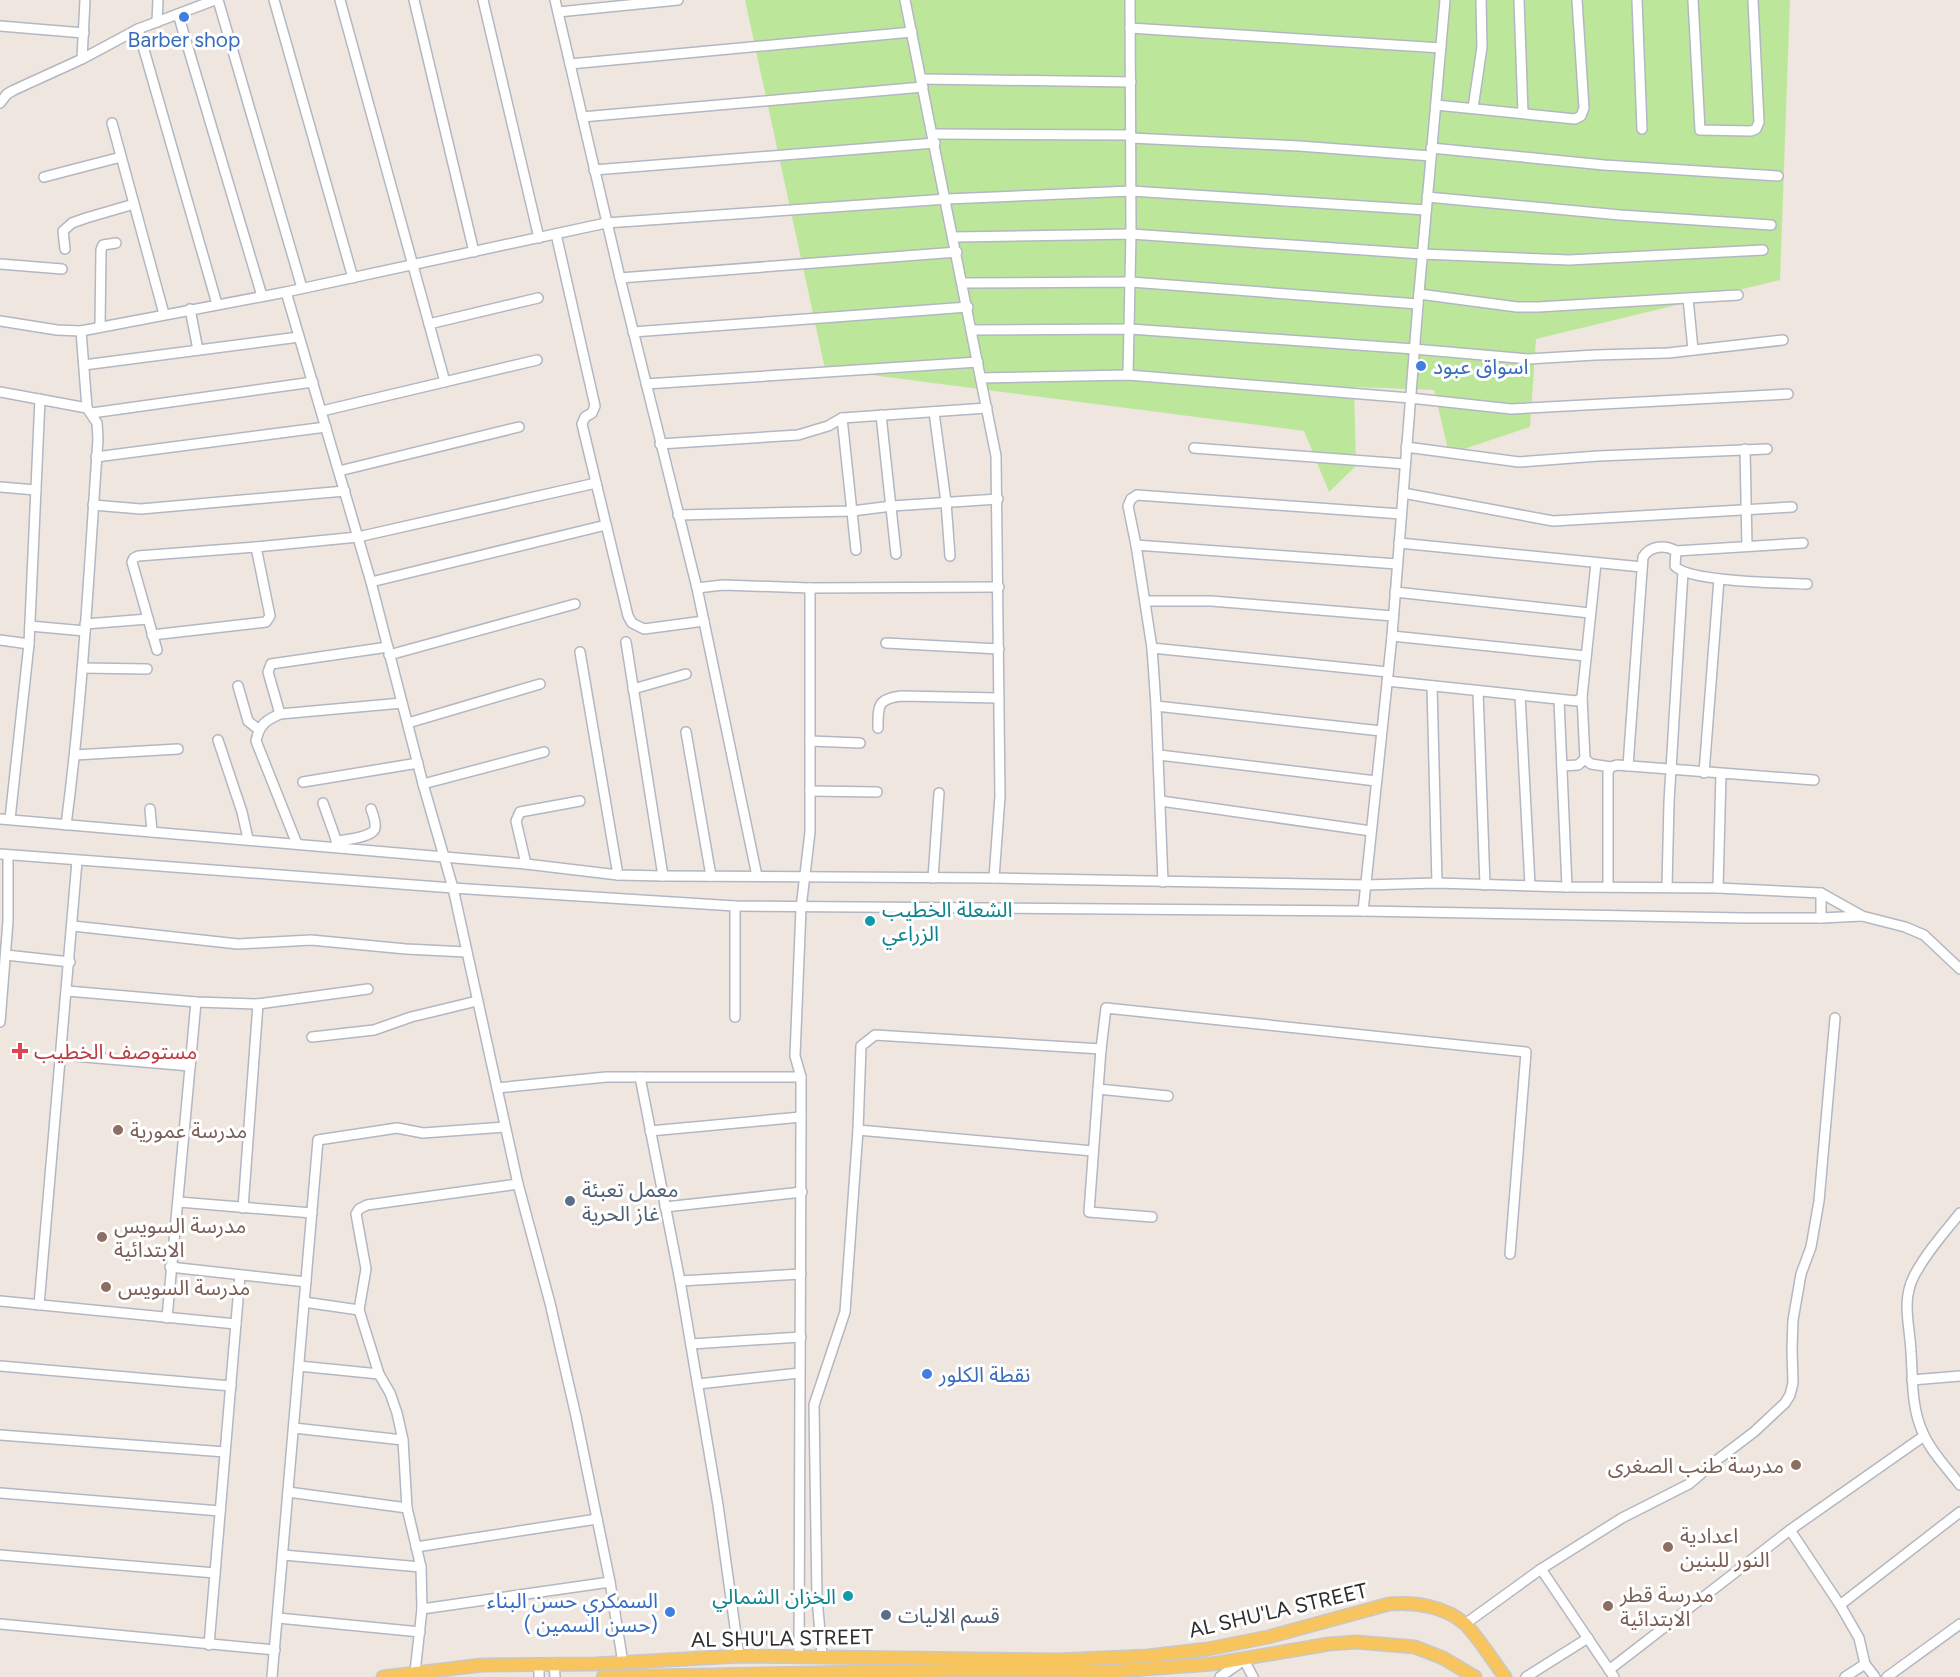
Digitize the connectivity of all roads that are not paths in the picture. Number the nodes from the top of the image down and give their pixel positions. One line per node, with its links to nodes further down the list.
1 (86, 0): 26 (street)
2 (158, 0): 21 (street)
3 (217, 0): 20 (street); 70 (street)
4 (274, 0): 66 (street)
5 (340, 0): 64 (street)
6 (414, 0): 60 (street)
7 (483, 0): 56 (street)
8 (555, 0): 19 (street)
9 (678, 0): 19 (street)
10 (906, 0): 25 (street)
11 (1130, 0): 23 (street)
12 (1445, 0): 27 (street)
13 (1481, 0): 34 (street)
14 (1520, 0): 35 (street)
15 (1577, 0): 35 (street)
16 (1637, 0): 38 (street)
17 (1694, 0): 18 (street)
18 (1753, 0)
19 (558, 12): 29 (street)
20 (178, 14): 21 (street); 73 (street)
21 (157, 22): 24 (street)
22 (0, 26): 26 (street)
23 (1130, 28): 27 (street); 30 (street)
24 (138, 29): 28 (street); 77 (street)
25 (912, 32): 29 (street); 31 (street)
26 (84, 33): 28 (street)
27 (1441, 48): 33 (street)
28 (82, 59): 32 (street)
29 (570, 64): 36 (street)
30 (1131, 82): 31 (street); 39 (street)
31 (923, 83): 36 (street); 40 (street)
32 (0, 103)
33 (1436, 105): 34 (street); 41 (street)
34 (1473, 108): 35 (street)
35 (1523, 113)
36 (582, 117): 43 (street)
37 (112, 123): 42 (street)
38 (1642, 129)
39 (1131, 136): 40 (street); 41 (street); 46 (street)
40 (934, 139): 43 (street); 48 (street)
41 (1431, 152): 44 (street); 47 (street)
42 (121, 157): 45 (street); 49 (street)
43 (594, 170): 51 (street)
44 (1778, 176)
45 (44, 177)
46 (1131, 190): 48 (street); 50 (street); 54 (street)
47 (1427, 197): 50 (street); 52 (street)
48 (946, 199): 51 (street); 55 (street)
49 (134, 204): 58 (street); 80 (street)
50 (1426, 210): 62 (street)
51 (606, 223): 53 (street); 67 (street)
52 (1771, 225)
53 (556, 234): 56 (street); 121 (street)
54 (1131, 234): 55 (street); 62 (street); 68 (street)
55 (954, 237): 61 (street)
56 (539, 238): 60 (street)
57 (116, 243): 83 (street)
58 (64, 249)
59 (1763, 250): 62 (street)
60 (474, 252): 64 (street)
61 (957, 252): 67 (street); 69 (street)
62 (1422, 254): 76 (street)
63 (0, 264): 65 (street)
64 (413, 265): 66 (street); 82 (street)
65 (62, 269)
66 (353, 278): 70 (street)
67 (620, 278): 87 (street)
68 (1131, 282): 69 (street); 76 (street); 84 (street)
69 (963, 284): 78 (street)
70 (302, 288): 71 (street)
71 (286, 292): 73 (street); 88 (street)
72 (1738, 295): 75 (street)
73 (262, 296): 77 (street)
74 (538, 298): 82 (street)
75 (1688, 298): 76 (street); 92 (street)
76 (1418, 299): 90 (street)
77 (217, 304): 79 (street)
78 (968, 307): 85 (street); 87 (street)
79 (190, 309): 80 (street); 91 (street)
80 (164, 314): 83 (street)
81 (0, 321): 86 (street)
82 (429, 324): 99 (street)
83 (100, 327): 86 (street)
84 (1130, 328): 85 (street); 90 (street); 96 (street)
85 (972, 330): 94 (street)
86 (81, 331): 95 (street)
87 (633, 332): 100 (street)
88 (299, 337): 91 (street); 98 (street)
89 (1783, 340): 92 (street)
90 (1414, 349): 92 (street); 103 (street)
91 (198, 350): 95 (street)
92 (1693, 350)
93 (537, 360): 99 (street)
94 (978, 362): 97 (street); 100 (street)
95 (84, 365): 106 (street)
96 (1128, 375): 97 (street); 103 (street)
97 (981, 378): 105 (street)
98 (313, 382): 106 (street); 107 (street)
99 (445, 382): 107 (street)
100 (646, 384): 113 (street)
101 (0, 392): 104 (street)
102 (1788, 394): 103 (street)
103 (1410, 398): 114 (street)
104 (40, 399): 106 (street); 123 (street)
105 (987, 408): 108 (street); 126 (street)
106 (89, 411): 118 (street)
107 (322, 411): 111 (street)
108 (934, 412): 109 (street); 127 (street)
109 (881, 415): 110 (street); 129 (street)
110 (842, 418): 113 (street); 132 (street)
111 (326, 427): 118 (street); 120 (street)
112 (519, 427): 120 (street)
113 (660, 444): 134 (street)
114 (1406, 447): 117 (street); 119 (street)
115 (1194, 448): 119 (street)
116 (1767, 449): 117 (street)
117 (1745, 450): 131 (street)
118 (96, 457): 128 (street)
119 (1405, 464): 125 (street)
120 (339, 471): 124 (street)
121 (596, 483): 135 (street); 136 (street)
122 (0, 487): 123 (street)
123 (36, 490): 163 (street)
124 (345, 490): 128 (street); 136 (street)
125 (1403, 493): 131 (street); 133 (street)
126 (998, 500): 127 (street); 153 (street)
127 (946, 502): 129 (street); 145 (street)
128 (93, 505): 164 (street)
129 (892, 506): 132 (street); 144 (street)
130 (1792, 507): 131 (street)
131 (1745, 509): 140 (street)
132 (852, 511): 134 (street); 142 (street)
133 (1401, 514): 137 (street); 139 (street)
134 (678, 515): 154 (street)
135 (606, 525): 151 (street); 162 (street)
136 (358, 537): 141 (street); 151 (street)
137 (1399, 543): 146 (street); 147 (street)
138 (1803, 543): 140 (street)
139 (1136, 545): 147 (street); 157 (street)
140 (1747, 546): 143 (street)
141 (256, 547): 161 (street); 165 (street)
142 (856, 550)
143 (1676, 551): 148 (street); 149 (street)
144 (896, 554)
145 (950, 556)
146 (1596, 562): 148 (street); 159 (street)
147 (1397, 564): 156 (street)
148 (1642, 567): 208 (street)
149 (1683, 572): 150 (street); 210 (street)
150 (1719, 579): 152 (street); 211 (street)
151 (370, 582): 174 (street)
152 (1808, 584)
153 (999, 586): 155 (street); 172 (street)
154 (697, 588): 155 (street); 162 (street)
155 (810, 588): 199 (street)
156 (1395, 592): 159 (street); 160 (street)
157 (1144, 601): 160 (street); 171 (street)
158 (575, 604): 174 (street)
159 (1590, 613): 176 (street)
160 (1393, 616): 166 (street)
161 (148, 619): 164 (street); 165 (street)
162 (704, 621): 240 (street)
163 (30, 626): 164 (street); 169 (street)
164 (85, 628): 177 (street)
165 (152, 635): 173 (street)
166 (1392, 636): 176 (street); 180 (street)
167 (0, 640): 169 (street)
168 (626, 642): 184 (street)
169 (29, 644): 226 (street)
170 (886, 644): 172 (street)
171 (1152, 648): 180 (street); 191 (street)
172 (999, 649): 188 (street)
173 (157, 650)
174 (388, 651): 190 (street); 192 (street)
175 (580, 652): 237 (street)
176 (1586, 656): 187 (street)
177 (82, 668): 178 (street); 203 (street)
178 (147, 669)
179 (686, 674): 184 (street)
180 (1387, 677): 183 (street); 196 (street)
181 (540, 684): 193 (street)
182 (238, 686): 195 (street)
183 (1432, 686): 185 (street); 245 (street)
184 (633, 688): 238 (street)
185 (1478, 691): 186 (street); 247 (street)
186 (1520, 695): 189 (street); 248 (street)
187 (1582, 697): 189 (street); 205 (street)
188 (999, 699): 194 (street); 243 (street)
189 (1559, 700): 207 (street)
190 (402, 703): 192 (street); 193 (street)
191 (1156, 706): 196 (street); 204 (street)
192 (280, 714): 195 (street)
193 (408, 723): 206 (street)
194 (878, 728)
195 (259, 730): 231 (street)
196 (1381, 731): 214 (street)
197 (686, 732): 239 (street)
198 (218, 740): 230 (street)
199 (810, 741): 200 (street); 217 (street)
200 (860, 743)
201 (178, 749): 203 (street)
202 (544, 752): 216 (street)
203 (75, 755): 227 (street)
204 (1158, 755): 214 (street); 221 (street)
205 (1585, 759): 207 (street); 209 (street)
206 (418, 763): 215 (street); 216 (street)
207 (1562, 766): 250 (street)
208 (1628, 766): 209 (street); 210 (street)
209 (1611, 767): 249 (street)
210 (1671, 770): 211 (street); 251 (street)
211 (1704, 773): 212 (street)
212 (1721, 774): 213 (street); 253 (street)
213 (1814, 780)
214 (1376, 781): 228 (street)
215 (303, 782)
216 (423, 784): 234 (street)
217 (810, 790): 218 (street); 241 (street)
218 (877, 792)
219 (939, 793): 242 (street)
220 (580, 801): 236 (street)
221 (1161, 801): 228 (street); 244 (street)
222 (323, 803): 232 (street)
223 (150, 809): 229 (street)
224 (371, 809): 232 (street)
225 (0, 819): 226 (street)
226 (10, 819): 227 (street)
227 (66, 825): 229 (street)
228 (1371, 831): 246 (street)
229 (152, 832): 230 (street)
230 (248, 839): 231 (street)
231 (297, 844): 232 (street)
232 (338, 845): 234 (street)
233 (4, 855): 235 (street); 260 (street)
234 (445, 858): 236 (street); 252 (street)
235 (77, 861): 252 (street); 261 (street)
236 (526, 864): 237 (street)
237 (618, 874): 238 (street)
238 (663, 876): 239 (street)
239 (711, 876): 240 (street)
240 (757, 876): 241 (street)
241 (804, 878): 242 (street); 256 (street)
242 (933, 878): 243 (street)
243 (994, 878): 244 (street)
244 (1163, 882): 246 (street)
245 (1437, 883): 246 (street); 247 (street)
246 (1365, 885): 257 (street)
247 (1485, 885): 248 (street)
248 (1530, 885): 250 (street)
249 (1608, 886): 250 (street); 251 (street)
250 (1567, 887)
251 (1666, 887): 253 (street)
252 (453, 888): 255 (street); 262 (street)
253 (1718, 888): 254 (street)
254 (1821, 893): 258 (street); 259 (street)
255 (735, 906): 256 (street); 272 (street)
256 (801, 908): 257 (street); 280 (street)
257 (1363, 911): 259 (street)
258 (1862, 916): 259 (street); 265 (street)
259 (1821, 918)
260 (4, 921): 263 (street)
261 (73, 926): 262 (street); 264 (street)
262 (466, 952): 269 (street)
263 (6, 955): 264 (street); 266 (street)
264 (70, 962): 268 (street)
265 (1960, 969)
266 (2, 983): 274 (street)
267 (368, 989): 271 (street)
268 (67, 990): 270 (street); 277 (street)
269 (477, 1001): 275 (street); 281 (street)
270 (196, 1002): 271 (street); 278 (street)
271 (258, 1004): 293 (street)
272 (735, 1017)
273 (1834, 1018): 336 (street)
274 (0, 1022)
275 (312, 1037)
276 (1101, 1049): 282 (street); 286 (street); 297 (street)
277 (62, 1055): 278 (street); 305 (street)
278 (190, 1066): 291 (street)
279 (640, 1077): 280 (street); 281 (street); 287 (street)
280 (801, 1077): 284 (street)
281 (497, 1088): 285 (street)
282 (1098, 1089): 283 (street); 288 (street)
283 (1168, 1096)
284 (801, 1118): 287 (street); 290 (street)
285 (506, 1127): 289 (street); 294 (street)
286 (858, 1130): 288 (street); 349 (street)
287 (650, 1131): 292 (street)
288 (1093, 1151): 296 (street)
289 (518, 1184): 306 (street); 330 (street)
290 (802, 1192): 292 (street); 299 (street)
291 (179, 1203): 293 (street); 298 (street)
292 (665, 1207): 301 (street)
293 (243, 1208): 294 (street)
294 (312, 1213): 302 (street)
295 (1960, 1213): 316 (street)
296 (1152, 1217)
297 (1510, 1254)
298 (170, 1267): 300 (street); 307 (street)
299 (801, 1274): 301 (street); 309 (street)
300 (240, 1275): 302 (street); 308 (street)
301 (680, 1281): 310 (street)
302 (306, 1282): 304 (street)
303 (0, 1301): 305 (street)
304 (304, 1302): 306 (street); 312 (street)
305 (39, 1305): 307 (street)
306 (359, 1310): 314 (street)
307 (167, 1318): 308 (street)
308 (236, 1324): 318 (street)
309 (801, 1337): 310 (street); 313 (street)
310 (691, 1344): 317 (street)
311 (0, 1366): 318 (street)
312 (299, 1366): 314 (street); 319 (street)
313 (799, 1373): 317 (street); 351 (street)
314 (379, 1374): 322 (street)
315 (1960, 1376): 316 (street)
316 (1912, 1380): 321 (street)
317 (698, 1384): 350 (street)
318 (231, 1386): 323 (street)
319 (294, 1428): 322 (street); 325 (street)
320 (0, 1435): 323 (street)
321 (1924, 1436): 324 (street); 331 (street)
322 (403, 1440): 327 (street)
323 (225, 1452): 328 (street)
324 (1960, 1485)
325 (288, 1492): 327 (street); 334 (street)
326 (0, 1493): 328 (street)
327 (407, 1508): 332 (street)
328 (220, 1511): 337 (street)
329 (1960, 1512): 339 (street)
330 (597, 1519): 332 (street); 338 (street)
331 (1790, 1530): 339 (street); 362 (street)
332 (416, 1547): 335 (street)
333 (0, 1555): 337 (street)
334 (283, 1555): 335 (street); 341 (street)
335 (421, 1567): 340 (street)
336 (1541, 1569): 343 (street); 346 (street)
337 (215, 1573): 347 (street)
338 (610, 1582): 340 (street); 354 (street)
339 (1840, 1605): 356 (street)
340 (422, 1609): 345 (street)
341 (278, 1618): 345 (street); 348 (street)
342 (0, 1624): 347 (street)
343 (1465, 1624): 349 (main road, AL SHU'LA STREET); 361 (main road, AL SHU'LA STREET)
344 (1960, 1624): 374 (street)
345 (420, 1632): 357 (street)
346 (1587, 1638): 362 (street); 371 (street)
347 (209, 1645): 348 (street)
348 (275, 1650): 364 (street)
349 (822, 1655): 351 (main road, AL SHU'LA STREET)
350 (739, 1656): 351 (main road, AL SHU'LA STREET); 354 (main road, AL SHU'LA STREET)
351 (799, 1656)
352 (1244, 1660): 360 (main road, AL SHU'LA STREET); 363 (main road, AL SHU'LA STREET); 369 (street); 370 (street)
353 (554, 1663): 354 (main road, AL SHU'LA STREET); 355 (main road, AL SHU'LA STREET); 367 (street)
354 (623, 1663)
355 (539, 1664): 357 (main road, AL SHU'LA STREET); 366 (street)
356 (1864, 1664): 372 (street); 373 (street)
357 (415, 1672): 365 (main road, AL SHU'LA STREET)
358 (876, 1674): 359 (main road, AL SHU'LA STREET); 368 (main road, AL SHU'LA STREET)
359 (1028, 1674): 360 (main road, AL SHU'LA STREET)
360 (1117, 1674)
361 (1499, 1674)
362 (1612, 1674)
363 (1469, 1676)
364 (272, 1677)
365 (383, 1677)
366 (539, 1677)
367 (555, 1677)
368 (603, 1677)
369 (1220, 1677)
370 (1253, 1677)
371 (1526, 1677)
372 (1845, 1677)
373 (1875, 1677)
374 (1887, 1677)

